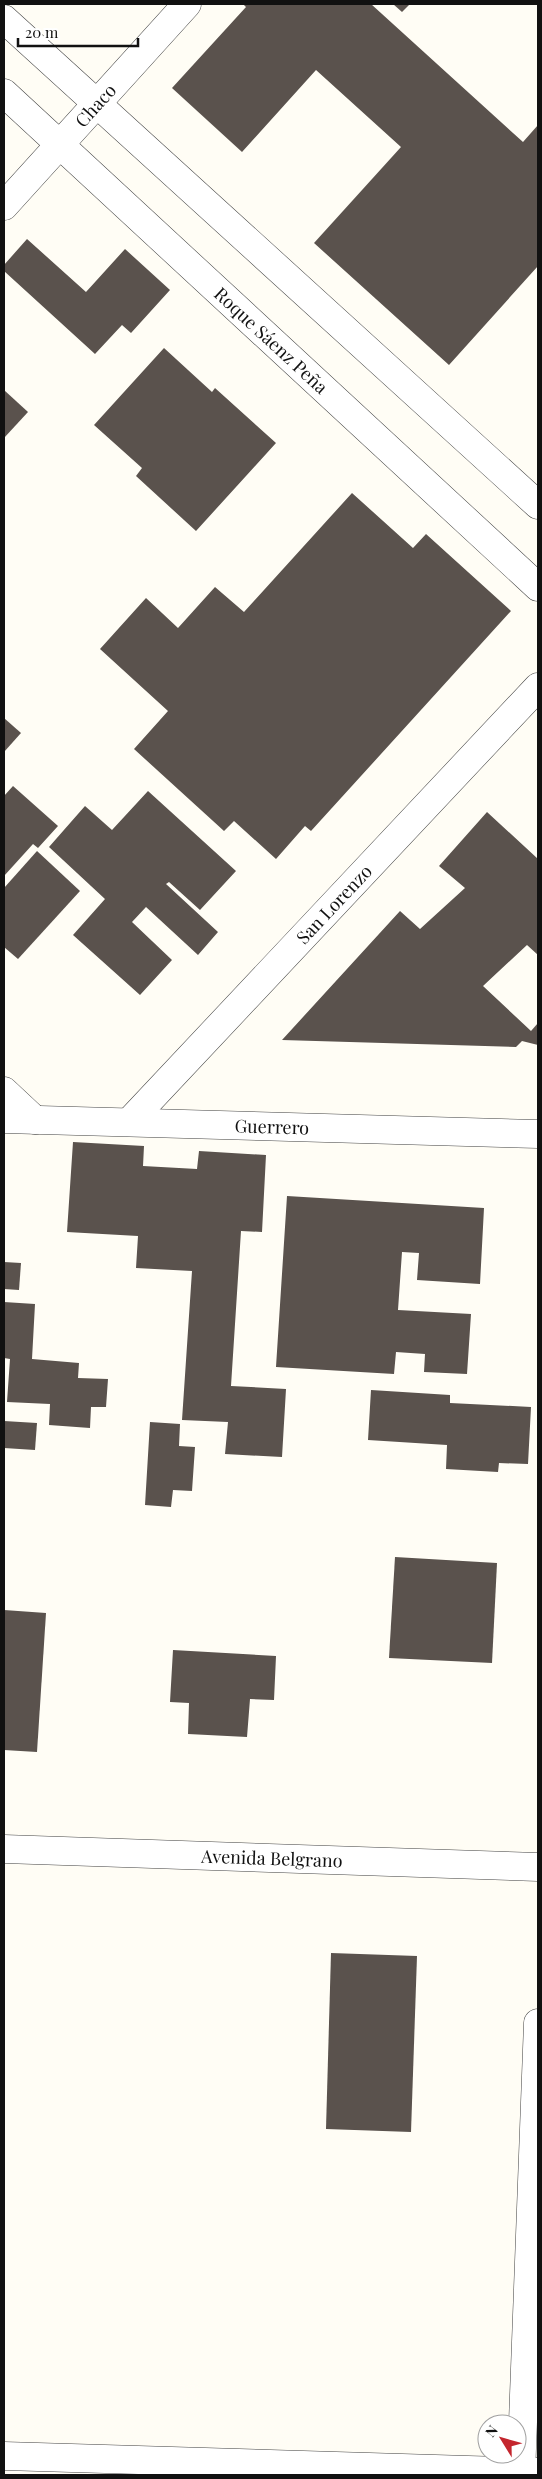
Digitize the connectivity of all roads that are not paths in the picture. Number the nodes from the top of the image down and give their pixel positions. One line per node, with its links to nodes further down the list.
1 (187, 4): 4 (street, Chaco)
2 (4, 20): 4 (street)
3 (4, 93): 5 (street, Roque Sáenz Peña)
4 (96, 104): 5 (street, Chaco); 7 (street)
5 (60, 144): 6 (street, Chaco); 8 (street, Roque Sáenz Peña)
6 (4, 206)
7 (538, 506)
8 (538, 587)
9 (538, 687): 13 (street, San Lorenzo)
10 (4, 1091): 12 (street)
11 (4, 1119): 12 (street, Guerrero)
12 (35, 1120): 13 (street, Guerrero)
13 (129, 1122): 14 (street, Guerrero)
14 (538, 1134)
15 (4, 1849): 16 (street, Avenida Belgrano)
16 (538, 1867)
17 (538, 2023): 19 (street)
18 (4, 2456): 19 (street)
19 (527, 2473)

